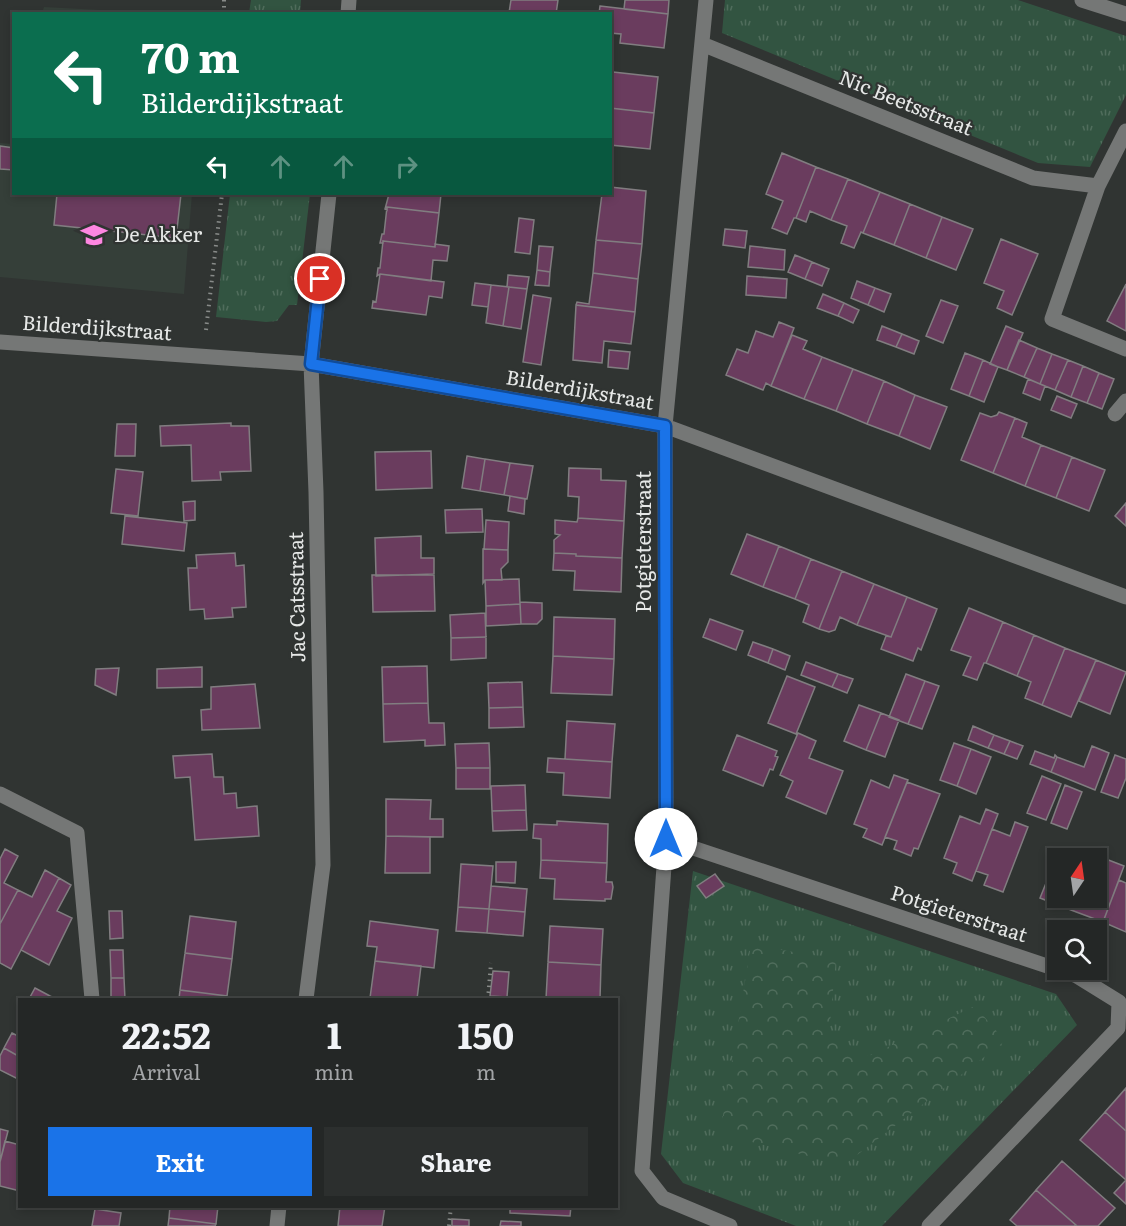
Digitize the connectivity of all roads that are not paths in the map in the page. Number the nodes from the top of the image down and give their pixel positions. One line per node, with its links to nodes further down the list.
1 (706, 0): 4 (street)
2 (1082, 0): 3 (street)
3 (1126, 15)
4 (702, 44): 6 (street, Nic Beetsstraat); 13 (street)
5 (1126, 131): 6 (street)
6 (1098, 186): 9 (street)
7 (329, 195): 10 (street, Jac Catsstraat)
8 (0, 342): 10 (street, Bilderdijkstraat)
9 (1126, 349)
10 (311, 364): 13 (street, Bilderdijkstraat); 18 (street, Jac Catsstraat)
11 (1126, 401): 12 (street)
12 (1115, 414)
13 (665, 426): 14 (street, Bilderdijkstraat); 16 (street, Potgieterstraat)
14 (1126, 597)
15 (0, 794): 17 (street)
16 (666, 839): 19 (street, Potgieterstraat); 22 (street, Potgieterstraat)
17 (92, 998)
18 (306, 998)
19 (1123, 1002): 23 (street, Potgieterstraat)
20 (279, 1208): 21 (street)
21 (276, 1226)
22 (730, 1226)
23 (929, 1226)

